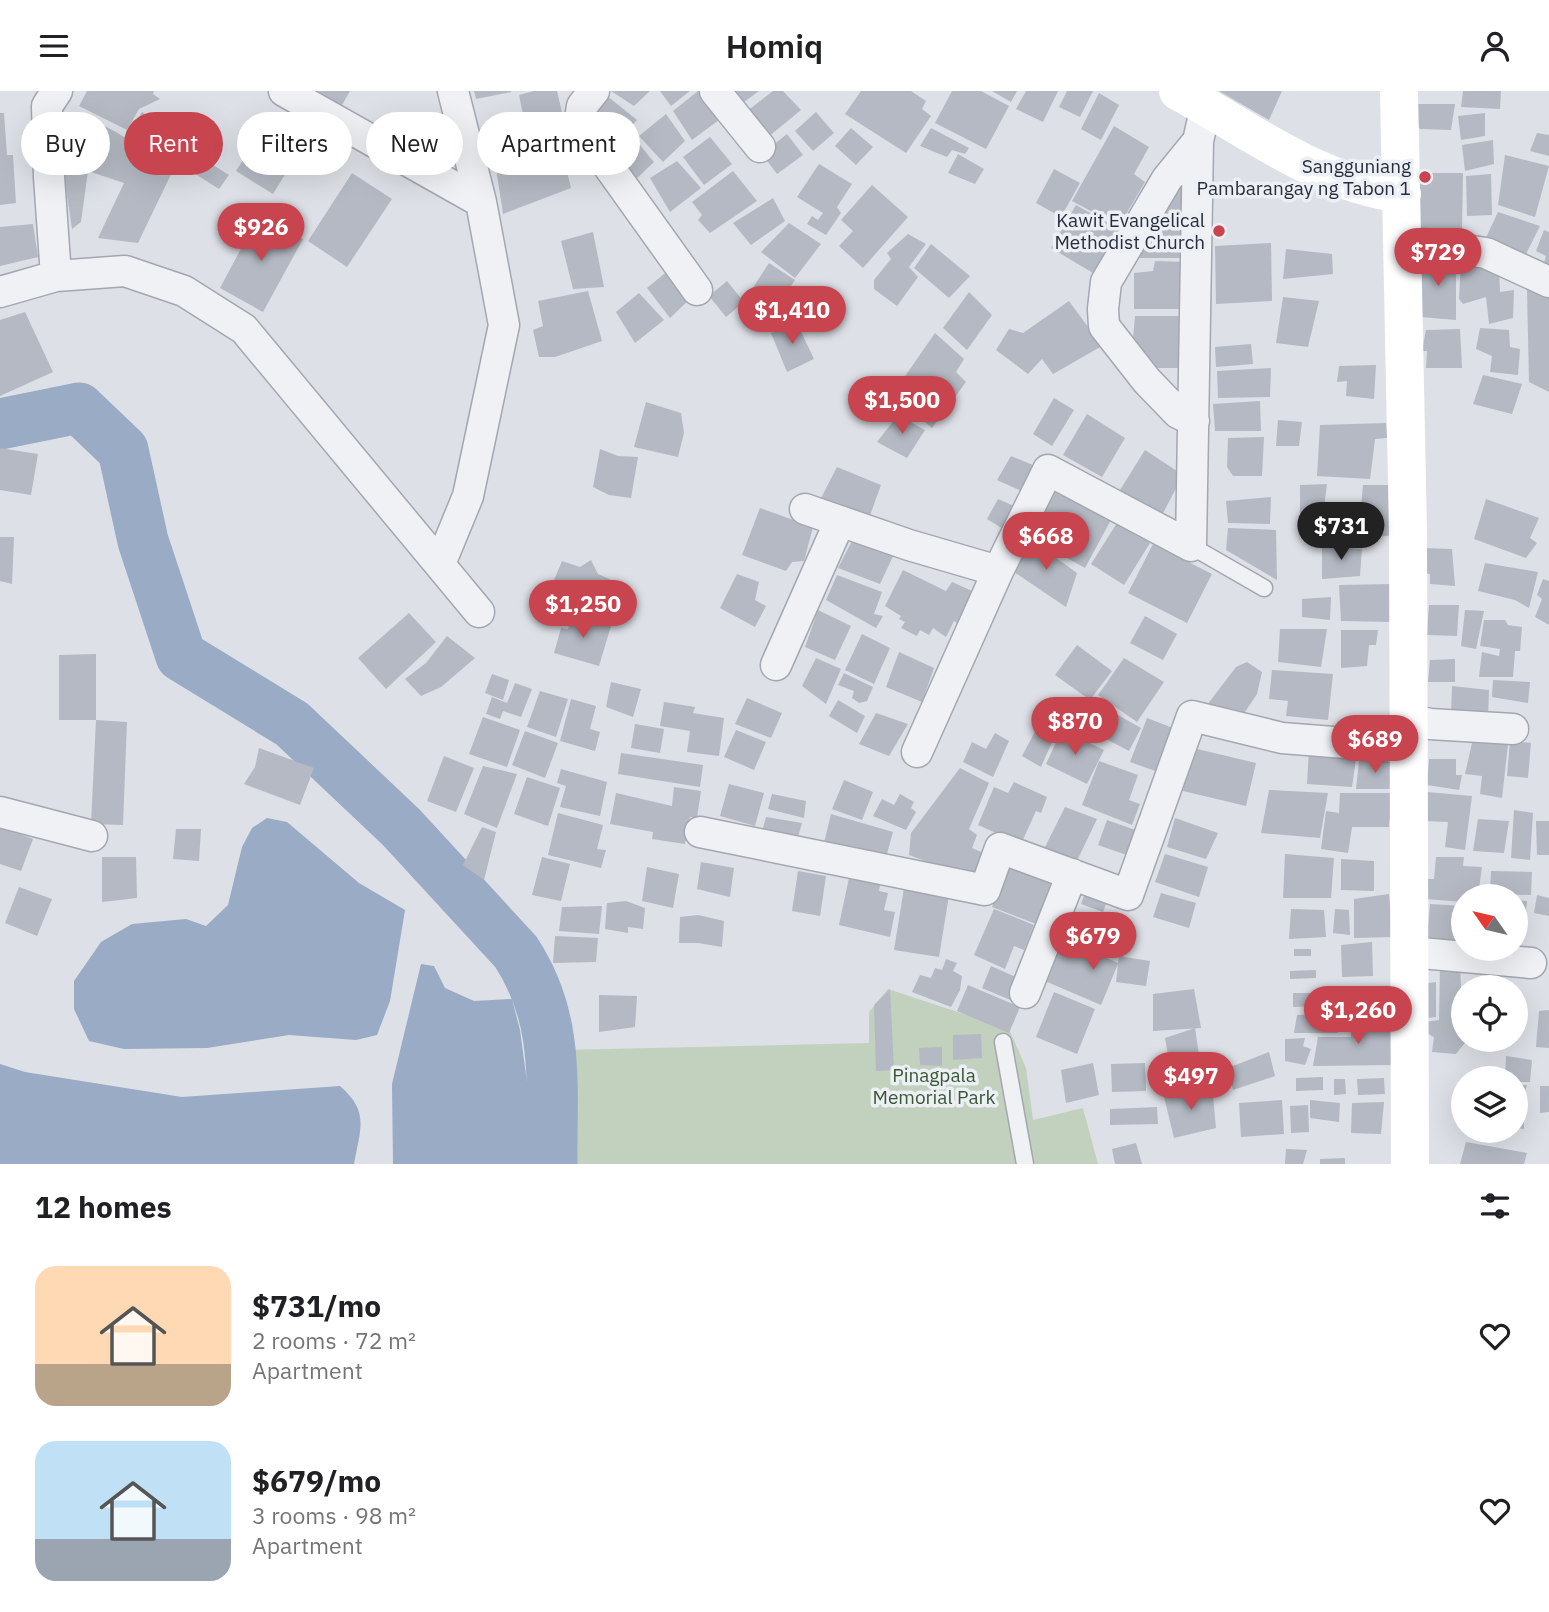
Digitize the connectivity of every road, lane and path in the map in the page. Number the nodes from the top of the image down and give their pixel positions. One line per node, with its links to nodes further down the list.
1 (57, 91): 12 (street)
2 (284, 91): 10 (street)
3 (453, 91): 10 (street)
4 (594, 91): 14 (street)
5 (715, 91): 8 (street)
6 (1399, 91): 9 (street)
7 (1194, 113): 9 (street); 16 (street); 16 (street)
8 (760, 147)
9 (1402, 194): 11 (street)
10 (481, 202): 20 (street)
11 (1403, 241): 13 (street); 26 (street)
12 (56, 276): 15 (street); 20 (street)
13 (1549, 282)
14 (697, 290)
15 (0, 292)
16 (1194, 421): 19 (street)
17 (805, 509): 18 (street)
18 (841, 521): 21 (street); 24 (street)
19 (1191, 546): 21 (street); 22 (lane)
20 (440, 564): 23 (street)
21 (998, 571): 27 (street)
22 (1264, 588)
23 (478, 613)
24 (776, 665)
25 (1513, 729): 26 (street)
26 (1409, 734): 31 (street); 32 (street)
27 (917, 752)
28 (0, 811): 30 (street)
29 (700, 832): 31 (street)
30 (92, 836)
31 (1072, 874): 34 (street)
32 (1410, 952): 33 (street); 37 (street)
33 (1531, 963)
34 (1025, 993)
35 (1003, 1042): 36 (lane)
36 (1025, 1164)
37 (1410, 1164)

